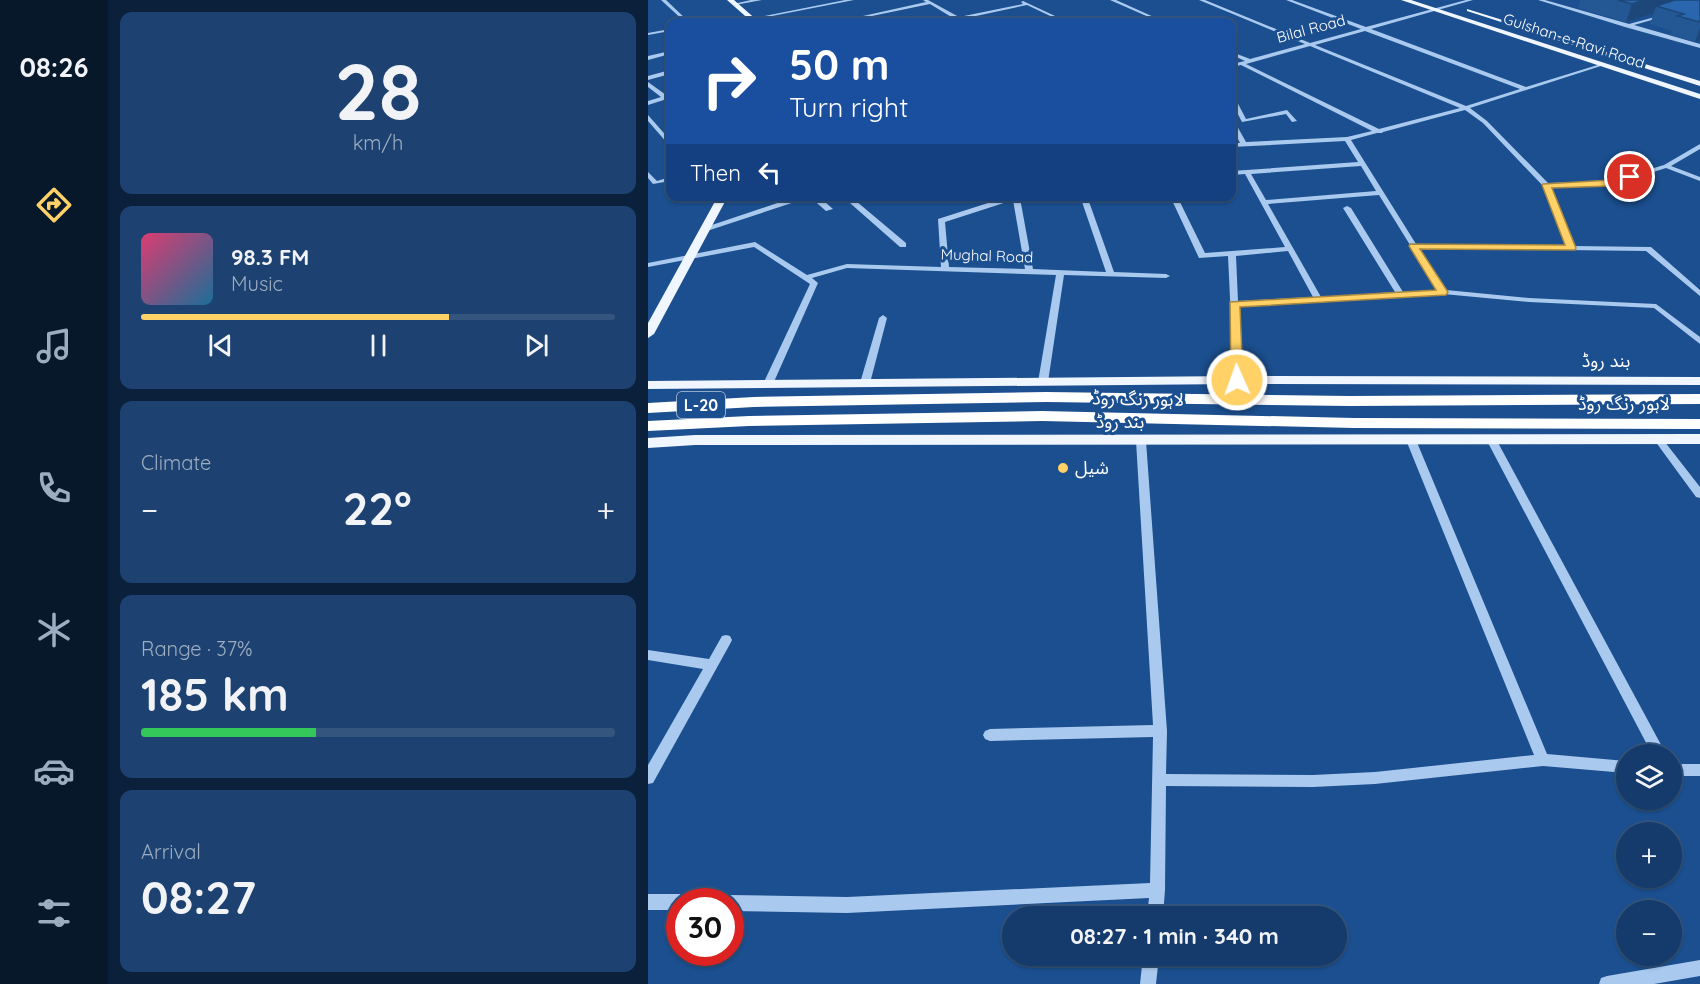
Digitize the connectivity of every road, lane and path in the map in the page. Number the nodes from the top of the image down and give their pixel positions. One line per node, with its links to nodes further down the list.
1 (663, 0): 21 (street)
2 (760, 0): 13 (street)
3 (852, 0): 23 (street)
4 (925, 0): 14 (street)
5 (1019, 0): 16 (street)
6 (1112, 0): 28 (street)
7 (1201, 0): 33 (street)
8 (1288, 0): 30 (street)
9 (1404, 0): 19 (main road, Gulshan-e-Ravi Road)
10 (1437, 0): 17 (main road, Gulshan-e-Ravi Road)
11 (1471, 0): 17 (street, Bilal Road)
12 (1540, 0): 18 (street)
13 (733, 2): 22 (main road)
14 (930, 3): 24 (street); 25 (street)
15 (1583, 3): 18 (street)
16 (1027, 4): 26 (street); 27 (street)
17 (1450, 4): 19 (street, Bilal Road); 45 (main road, Gulshan-e-Ravi Road)
18 (1566, 8): 29 (street)
19 (1433, 9): 30 (street, Bilal Road); 40 (main road, Gulshan-e-Ravi Road)
20 (1669, 14): 29 (street)
21 (683, 18)
22 (751, 18)
23 (757, 18)
24 (857, 18)
25 (956, 18)
26 (963, 18)
27 (1057, 18)
28 (1154, 18)
29 (1627, 26): 34 (street)
30 (1366, 28): 33 (street, Bilal Road); 46 (street)
31 (666, 31): 32 (street)
32 (648, 34)
33 (1308, 43): 38 (street, Bilal Road); 52 (street)
34 (1700, 46)
35 (666, 54): 37 (street)
36 (1236, 55): 38 (street)
37 (648, 58)
38 (1248, 60): 39 (street, Bilal Road)
39 (1241, 63): 41 (street, Bilal Road); 56 (street)
40 (1602, 64): 46 (street); 48 (main road, Gulshan-e-Ravi Road)
41 (1236, 65)
42 (666, 73): 43 (street)
43 (648, 78)
44 (648, 84): 47 (street)
45 (1700, 84)
46 (1526, 89): 52 (street)
47 (666, 96)
48 (1700, 97)
49 (666, 98): 50 (street)
50 (648, 103)
51 (1236, 106): 54 (street)
52 (1466, 108): 56 (street); 69 (street)
53 (648, 117): 57 (street)
54 (1294, 121)
55 (1236, 129): 59 (street)
56 (1380, 132): 58 (street)
57 (666, 137)
58 (1347, 139): 59 (street); 62 (street)
59 (1244, 144): 60 (street)
60 (1236, 145)
61 (1700, 146): 63 (street)
62 (1362, 164): 64 (street); 70 (street)
63 (1666, 166): 67 (street); 69 (street)
64 (1247, 172): 65 (street); 79 (street)
65 (1236, 173)
66 (648, 174): 68 (street)
67 (1700, 179)
68 (666, 180)
69 (1546, 185): 85 (street)
70 (1381, 193): 79 (street); 84 (street)
71 (720, 201): 82 (main road)
72 (791, 201): 82 (street)
73 (819, 201): 81 (street)
74 (851, 201): 83 (street)
75 (1004, 201): 90 (street)
76 (1018, 201): 91 (street)
77 (1085, 201): 93 (street)
78 (1175, 201): 87 (street)
79 (1264, 202): 86 (street)
80 (1347, 208): 98 (street)
81 (829, 209)
82 (707, 228): 88 (main road)
83 (903, 245)
84 (1414, 246): 85 (street); 96 (street)
85 (1571, 248): 97 (street)
86 (1290, 249): 87 (street); 99 (street)
87 (1232, 253): 100 (street)
88 (691, 256): 89 (street); 95 (street); 102 (main road)
89 (648, 265)
90 (945, 268): 91 (street, Mughal Road); 95 (street, Mughal Road)
91 (1029, 272): 92 (street, Mughal Road)
92 (1060, 273): 93 (street, Mughal Road); 106 (street)
93 (1111, 275): 94 (street, Mughal Road)
94 (1166, 276)
95 (808, 277): 108 (street)
96 (1443, 292): 98 (street); 103 (street)
97 (1700, 294)
98 (1401, 295): 99 (street)
99 (1318, 299): 100 (street)
100 (1234, 304): 104 (street)
101 (883, 318): 107 (street)
102 (648, 334)
103 (1697, 335)
104 (1237, 380): 105 (main road, بند روڈ); 106 (main road, بند روڈ)
105 (1700, 381)
106 (1042, 382): 107 (main road, بند روڈ)
107 (864, 383): 108 (main road, بند روڈ)
108 (768, 384): 109 (main road, بند روڈ)
109 (648, 385)
110 (1700, 399): 111 (highway, لاہور رنگ روڈ / L-20)
111 (648, 408)
112 (1700, 424): 113 (highway, لاہور رنگ روڈ / L-20)
113 (648, 426)
114 (1658, 439): 115 (main road, بند روڈ); 117 (main road, بند روڈ); 120 (street)
115 (1700, 439)
116 (1411, 440): 117 (main road, بند روڈ); 118 (main road, بند روڈ); 127 (street)
117 (1491, 440): 126 (street)
118 (1141, 441): 119 (main road, بند روڈ); 124 (street)
119 (648, 443)
120 (1700, 494)
121 (726, 640): 123 (street)
122 (648, 655): 123 (street)
123 (711, 665): 131 (street)
124 (1160, 731): 125 (street); 132 (street)
125 (990, 735)
126 (1654, 744)
127 (1543, 760): 128 (street); 132 (street)
128 (1616, 766)
129 (1682, 770): 130 (street)
130 (1700, 770)
131 (648, 778)
132 (1159, 780): 133 (street)
133 (1157, 890): 136 (street); 137 (street)
134 (648, 902): 135 (street)
135 (666, 902)
136 (744, 903)
137 (1156, 906)
138 (1150, 966): 140 (street)
139 (1700, 968): 141 (street)
140 (1148, 984)
141 (1607, 984)

